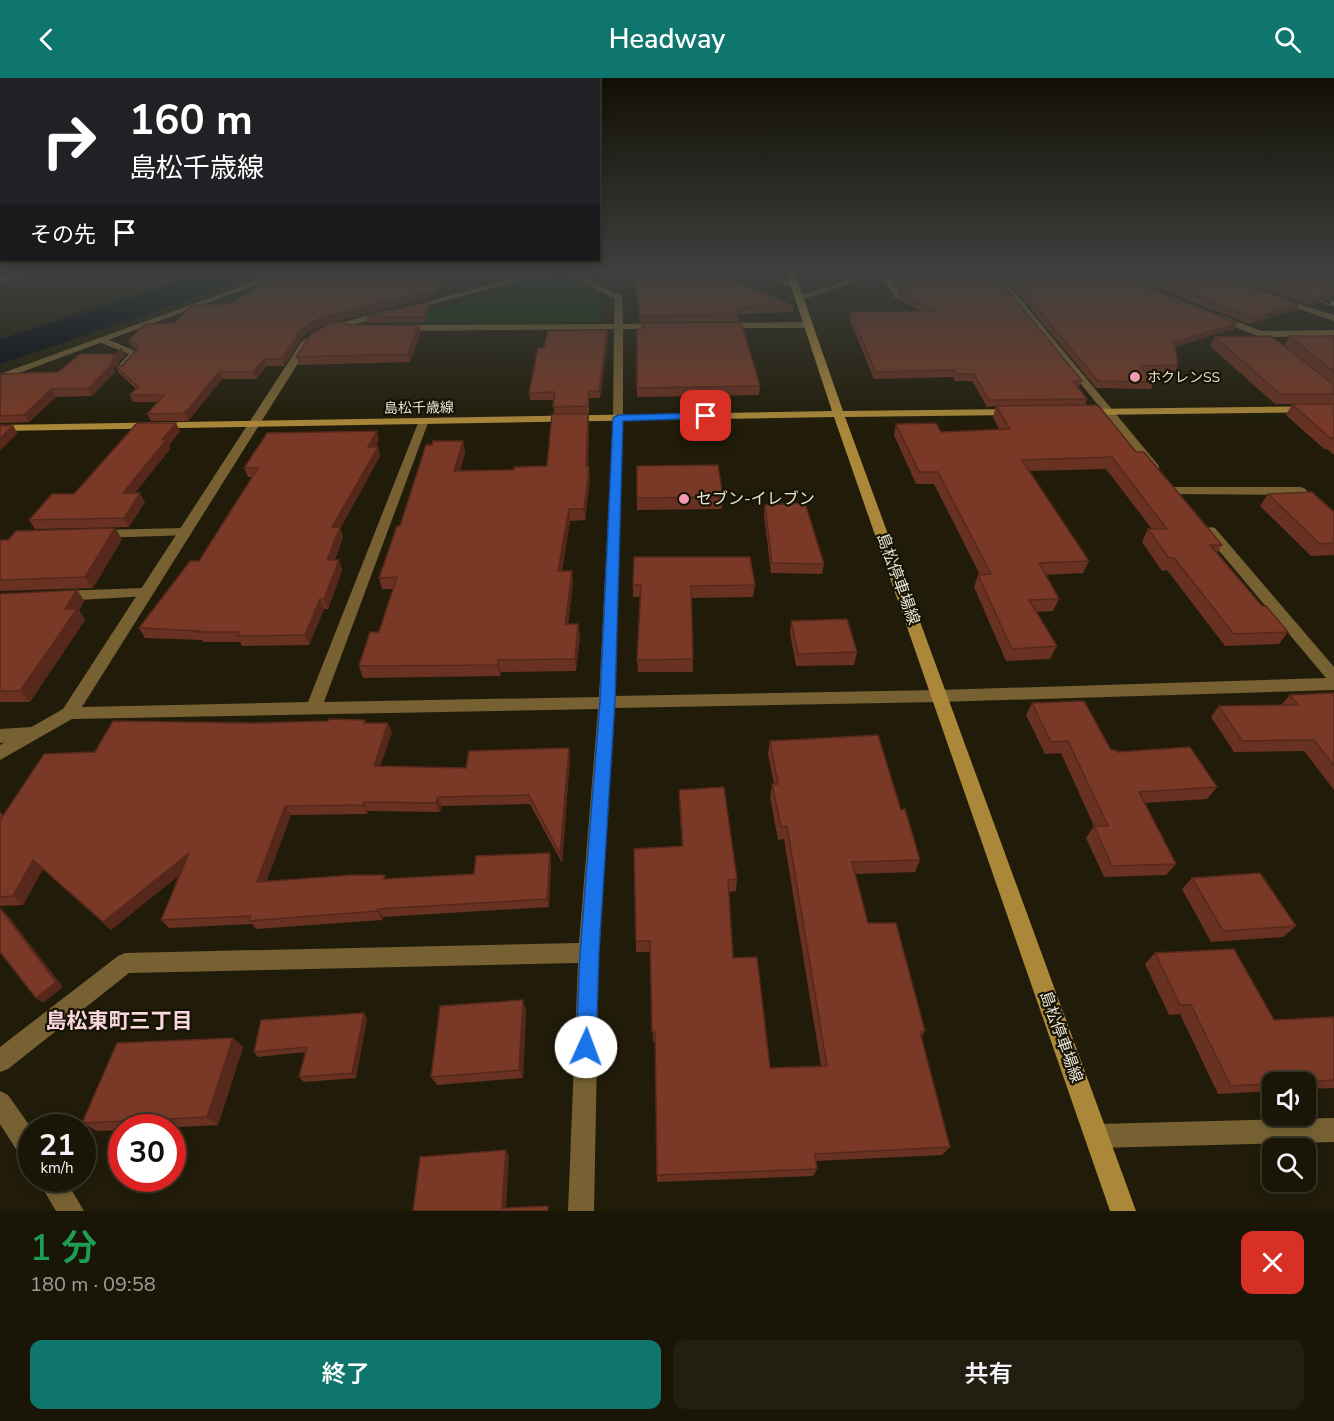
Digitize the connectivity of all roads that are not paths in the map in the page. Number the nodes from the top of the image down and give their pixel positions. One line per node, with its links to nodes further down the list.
1 (146, 324): 15 (street)
2 (342, 324): 10 (street)
3 (619, 324): 9 (street)
4 (1036, 324): 22 (street)
5 (1235, 324): 14 (street)
6 (808, 325): 8 (street); 23 (main road, 島松停車場線)
7 (676, 326): 9 (street)
8 (711, 326)
9 (619, 327): 12 (street); 24 (street)
10 (326, 328): 11 (street); 26 (street)
11 (373, 328)
12 (385, 328)
13 (1334, 333): 14 (street)
14 (1260, 334): 16 (street)
15 (102, 340): 17 (street); 18 (street)
16 (1285, 355)
17 (120, 369)
18 (0, 377)
19 (1334, 409): 22 (main road)
20 (1026, 412): 23 (main road)
21 (1072, 412): 22 (main road)
22 (1107, 412): 29 (street)
23 (839, 413): 24 (main road, 島松千歳線); 36 (main road, 島松停車場線)
24 (618, 418): 25 (main road, 島松千歳線); 37 (street)
25 (423, 423): 26 (main road, 島松千歳線); 38 (street)
26 (254, 426): 27 (main road, 島松千歳線); 30 (street)
27 (0, 428)
28 (1198, 517): 34 (street)
29 (1334, 523)
30 (185, 532): 31 (street); 32 (street)
31 (82, 534)
32 (144, 593): 33 (street); 39 (street)
33 (44, 596)
34 (1334, 677)
35 (1334, 684): 36 (street)
36 (940, 696): 37 (street); 48 (main road, 島松停車場線)
37 (607, 701): 38 (street); 43 (street)
38 (313, 709): 39 (street)
39 (69, 713): 40 (street)
40 (31, 734): 41 (street); 42 (street)
41 (0, 736)
42 (0, 753)
43 (589, 953): 44 (street); 51 (street)
44 (0, 1061)
45 (0, 1103): 46 (street)
46 (18, 1130)
47 (1334, 1130): 48 (street)
48 (1097, 1136): 52 (main road, 島松停車場線)
49 (59, 1192): 50 (street)
50 (71, 1211)
51 (582, 1211)
52 (1123, 1211)

